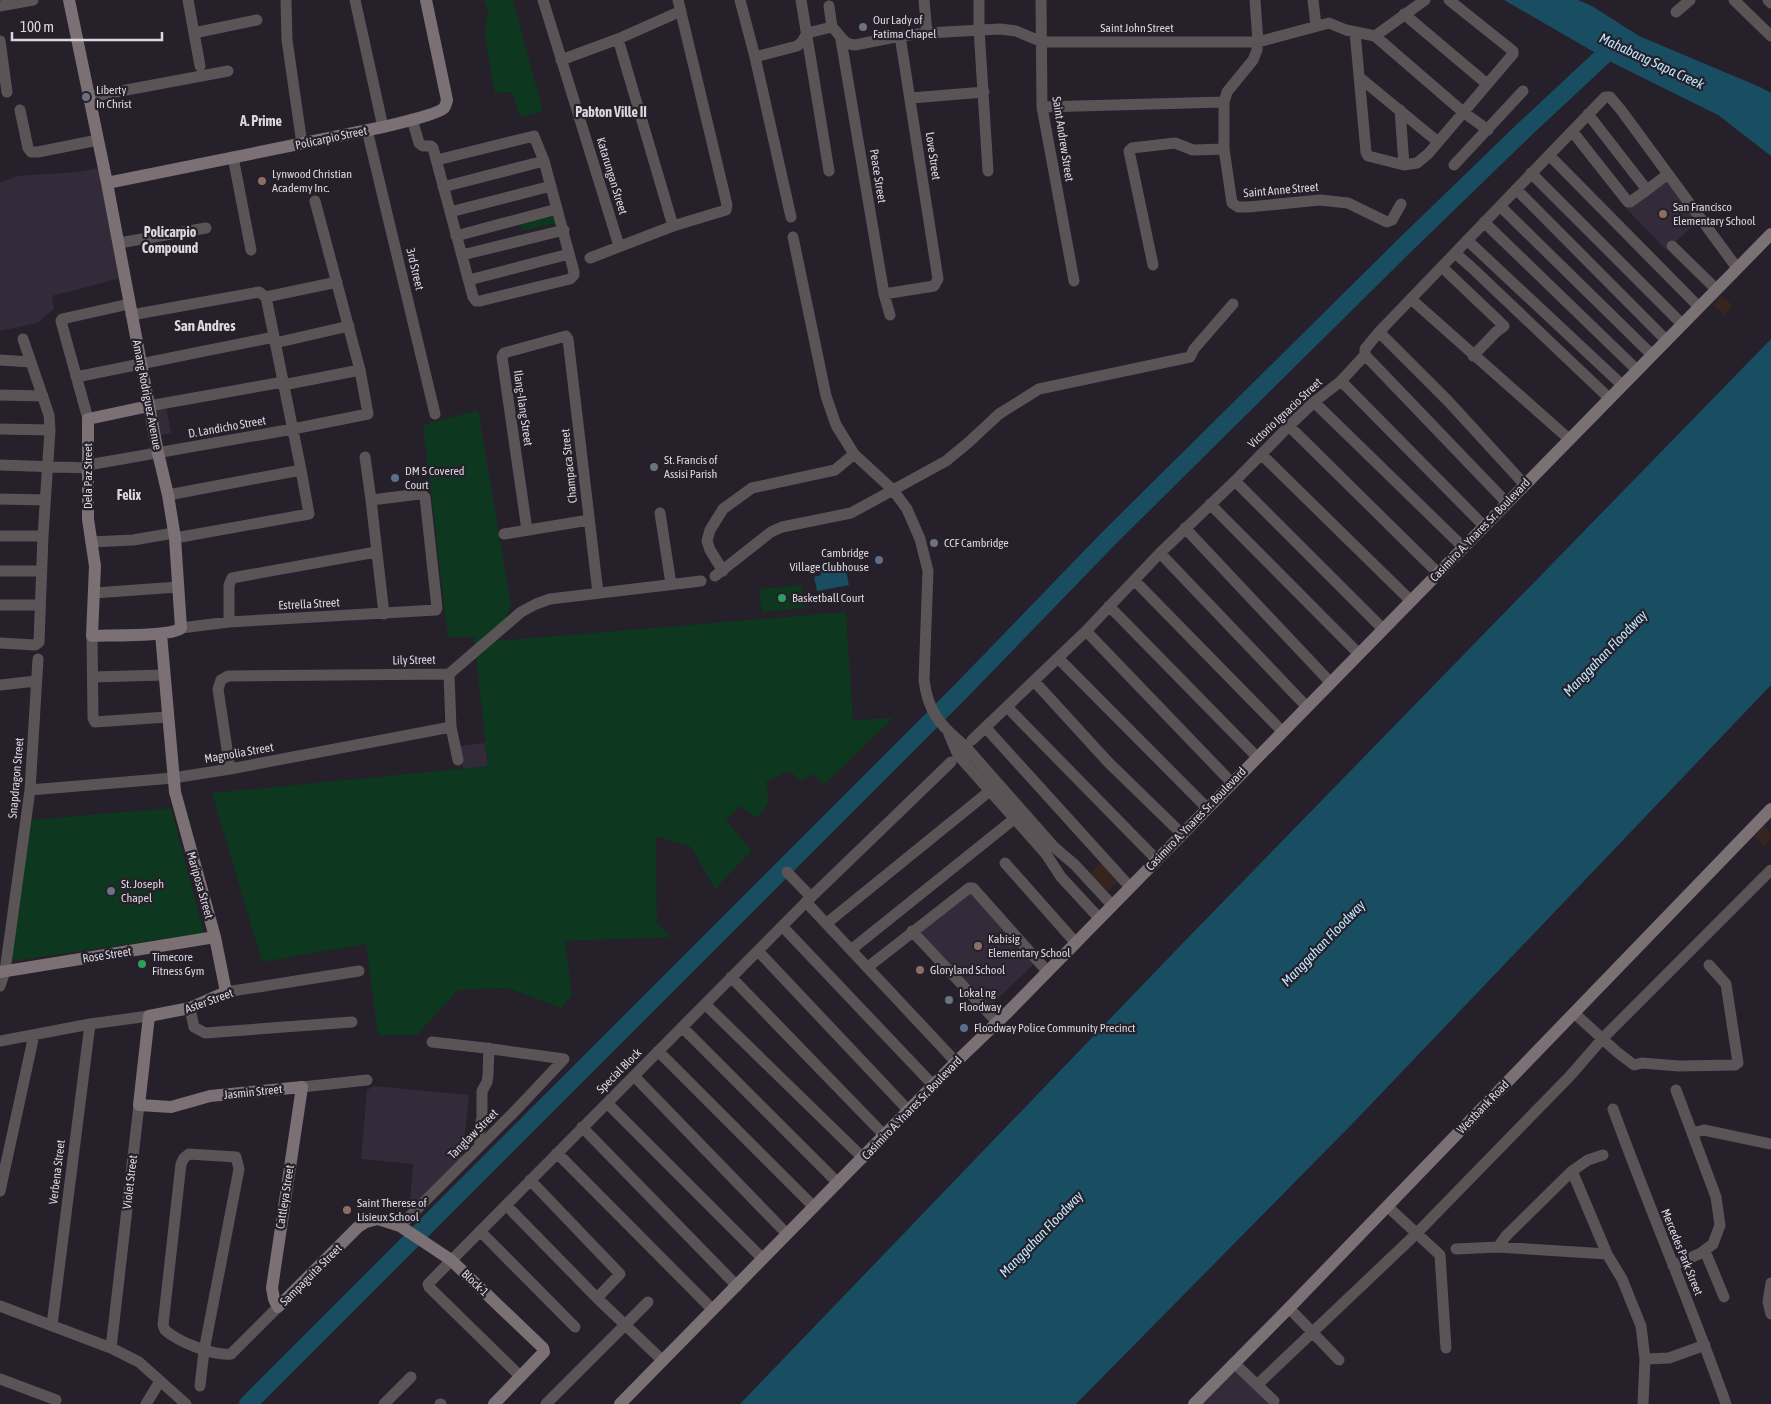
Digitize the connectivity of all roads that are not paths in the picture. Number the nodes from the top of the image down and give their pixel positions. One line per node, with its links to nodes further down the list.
1 (33, 0): 21 (street)
2 (69, 0): 51 (street, Amang Rodriguez Avenue)
3 (188, 0): 31 (street)
4 (286, 0): 66 (street)
5 (355, 0): 60 (street)
6 (426, 0): 59 (street, Policarpio Street)
7 (542, 0): 43 (street, Katarungan Street)
8 (740, 0): 42 (street)
9 (801, 0): 32 (street)
10 (924, 0): 33 (street)
11 (979, 0): 29 (street)
12 (1041, 0): 39 (street, Saint Andrew Street)
13 (1255, 0): 40 (street)
14 (1313, 0): 27 (street)
15 (1425, 0): 25 (street)
16 (1450, 0): 47 (street)
17 (1690, 0): 24 (street)
18 (1734, 0): 36 (street)
19 (1768, 0): 20 (street)
20 (1771, 3)
21 (0, 6)
22 (679, 6): 37 (street); 90 (street)
23 (829, 6): 28 (street)
24 (1676, 12)
25 (1404, 14): 35 (street); 47 (street)
26 (257, 20): 31 (street)
27 (1316, 26): 30 (street, Saint John Street); 40 (street, Saint John Street)
28 (832, 27): 32 (street); 38 (street)
29 (979, 29): 33 (street, Saint John Street); 39 (street, Saint John Street); 50 (street)
30 (1350, 31): 35 (street, Saint John Street); 46 (street)
31 (194, 33): 44 (street)
32 (807, 33): 42 (street); 74 (street)
33 (927, 33): 34 (street, Saint John Street)
34 (900, 36): 38 (street, Saint John Street); 52 (street, Love Street)
35 (1375, 36): 57 (street)
36 (1771, 36)
37 (618, 39): 43 (street); 90 (street)
38 (841, 40): 112 (street, Peace Street)
39 (1042, 42): 40 (street, Saint John Street); 54 (street, Saint Andrew Street)
40 (1258, 42): 53 (street, Saint Anne Street)
41 (0, 45): 49 (street)
42 (755, 57): 88 (street)
43 (561, 60): 98 (street, Katarungan Street)
44 (200, 66)
45 (228, 71): 51 (street)
46 (1359, 77): 56 (street); 72 (street)
47 (1487, 84): 57 (street)
48 (1523, 91): 62 (street)
49 (6, 92)
50 (984, 92): 52 (street); 75 (street)
51 (89, 97): 64 (street, Amang Rodriguez Avenue)
52 (911, 98): 112 (street, Love Street)
53 (1224, 102): 54 (street); 67 (street, Saint Anne Street)
54 (1042, 107): 109 (street, Saint Andrew Street)
55 (20, 110): 64 (street)
56 (1400, 110): 65 (street); 72 (street)
57 (1464, 112): 62 (street); 65 (street)
58 (1588, 114): 63 (street, Victorio Ignacio Street); 77 (street, Victorio Ignacio Street); 82 (street)
59 (412, 120): 60 (street, Policarpio Street); 70 (street)
60 (383, 127): 61 (street, Policarpio Street)
61 (367, 130): 66 (street, Policarpio Street); 143 (street, 3rd Street)
62 (1488, 130): 73 (street)
63 (1572, 130): 68 (street, Victorio Ignacio Street); 82 (street)
64 (98, 140): 78 (street, Amang Rodriguez Avenue)
65 (1438, 142): 72 (street)
66 (302, 144): 69 (street, Policarpio Street)
67 (1224, 149): 84 (street, Saint Anne Street); 105 (street)
68 (1548, 155): 76 (street, Victorio Ignacio Street); 116 (street)
69 (233, 157): 78 (street, Policarpio Street); 100 (street)
70 (437, 160): 71 (street); 80 (street)
71 (544, 161): 79 (street); 80 (street)
72 (1404, 165)
73 (1454, 165)
74 (828, 171)
75 (988, 171)
76 (1531, 173): 81 (street, Victorio Ignacio Street); 119 (street)
77 (1668, 174): 82 (street); 107 (street)
78 (107, 183): 97 (street, Amang Rodriguez Avenue)
79 (551, 186): 86 (street); 87 (street)
80 (443, 187): 87 (street)
81 (1516, 189): 85 (street, Victorio Ignacio Street); 125 (street)
82 (1647, 190)
83 (315, 201): 110 (street)
84 (1401, 204)
85 (1500, 206): 89 (street, Victorio Ignacio Street); 127 (street)
86 (557, 209): 92 (street); 94 (street)
87 (450, 212): 94 (street)
88 (791, 218)
89 (1484, 222): 96 (street, Victorio Ignacio Street); 133 (street)
90 (673, 226): 98 (street)
91 (206, 228): 97 (street)
92 (564, 230): 102 (street); 103 (street)
93 (1771, 234): 107 (street, Casimiro A. Ynares Sr. Boulevard)
94 (456, 236): 103 (street)
95 (793, 237): 151 (street)
96 (1467, 240): 101 (street, Victorio Ignacio Street); 137 (street)
97 (118, 242): 117 (street, Amang Rodriguez Avenue)
98 (619, 246): 104 (street)
99 (1672, 246): 111 (street)
100 (251, 250)
101 (1454, 253): 106 (street, Victorio Ignacio Street); 140 (street)
102 (569, 254): 108 (street); 108 (street)
103 (462, 255): 108 (street)
104 (590, 258)
105 (1153, 266)
106 (1442, 266): 114 (street, Victorio Ignacio Street); 128 (street)
107 (1737, 268): 111 (street, Casimiro A. Ynares Sr. Boulevard)
108 (469, 280)
109 (1074, 281)
110 (337, 282): 113 (street); 120 (street)
111 (1716, 289): 116 (street, Casimiro A. Ynares Sr. Boulevard)
112 (884, 294): 118 (street, Peace Street)
113 (266, 297): 117 (street); 124 (street)
114 (1411, 299): 121 (street, Victorio Ignacio Street); 128 (street)
115 (1233, 304): 160 (street)
116 (1699, 307): 119 (street, Casimiro A. Ynares Sr. Boulevard)
117 (130, 310): 131 (street, Amang Rodriguez Avenue); 134 (street, Dela Paz Street)
118 (890, 316)
119 (1682, 324): 125 (street, Casimiro A. Ynares Sr. Boulevard)
120 (349, 326): 124 (street); 132 (street)
121 (1379, 332): 126 (street, Victorio Ignacio Street); 159 (street)
122 (566, 336): 168 (street, Champaca Street); 171 (street, Ilang-Ilang Street)
123 (23, 339): 130 (street)
124 (274, 340): 131 (street); 136 (street)
125 (1666, 340): 127 (street, Casimiro A. Ynares Sr. Boulevard)
126 (1365, 355): 135 (street, Victorio Ignacio Street); 165 (street)
127 (1652, 355): 133 (street, Casimiro A. Ynares Sr. Boulevard)
128 (1473, 356): 149 (street)
129 (0, 360): 130 (street)
130 (30, 362): 139 (street)
131 (140, 363): 134 (street); 142 (street, Amang Rodriguez Avenue)
132 (360, 370): 136 (street); 147 (street, D. Landicho Street)
133 (1637, 370): 137 (street, Casimiro A. Ynares Sr. Boulevard)
134 (76, 377): 144 (street, Dela Paz Street)
135 (1341, 381): 141 (street, Victorio Ignacio Street); 169 (street)
136 (283, 384): 142 (street); 147 (street)
137 (1622, 385): 140 (street, Casimiro A. Ynares Sr. Boulevard)
138 (0, 395): 139 (street)
139 (43, 396): 148 (street)
140 (1609, 398): 149 (street, Casimiro A. Ynares Sr. Boulevard)
141 (1314, 402): 145 (street, Victorio Ignacio Street); 177 (street)
142 (149, 406): 144 (street); 150 (street, Amang Rodriguez Avenue)
143 (435, 414)
144 (88, 419): 155 (street, Dela Paz Street)
145 (1288, 426): 152 (street, Victorio Ignacio Street); 182 (street)
146 (0, 429): 148 (street)
147 (293, 429): 150 (street, D. Landicho Street); 157 (street)
148 (50, 430): 156 (street)
149 (1569, 440): 159 (street, Casimiro A. Ynares Sr. Boulevard)
150 (158, 453): 155 (street, D. Landicho Street); 161 (street, Amang Rodriguez Avenue)
151 (854, 454): 160 (street); 160 (street)
152 (1261, 454): 158 (street, Victorio Ignacio Street); 189 (street)
153 (365, 457): 164 (street)
154 (0, 465): 156 (street, D. Landicho Street)
155 (88, 467): 156 (street, D. Landicho Street); 176 (street, Dela Paz Street)
156 (48, 468): 163 (street)
157 (301, 470): 161 (street); 175 (street)
158 (1235, 481): 166 (street, Victorio Ignacio Street); 196 (street)
159 (1525, 485): 165 (street, Casimiro A. Ynares Sr. Boulevard)
160 (894, 490): 217 (street)
161 (168, 495): 175 (street, Amang Rodriguez Avenue)
162 (0, 499): 163 (street)
163 (45, 500): 174 (street)
164 (371, 500): 178 (street); 193 (street, Estrella Street)
165 (1507, 503): 169 (street, Casimiro A. Ynares Sr. Boulevard)
166 (1210, 504): 170 (street, Victorio Ignacio Street); 201 (street)
167 (660, 513): 185 (street)
168 (589, 520): 171 (street); 188 (street, Champaca Street)
169 (1484, 526): 177 (street, Casimiro A. Ynares Sr. Boulevard)
170 (1185, 528): 179 (street, Victorio Ignacio Street); 209 (street)
171 (527, 530): 172 (street)
172 (504, 534)
173 (0, 536): 174 (street)
174 (43, 536): 181 (street)
175 (175, 536): 176 (street); 186 (street, Amang Rodriguez Avenue)
176 (91, 542): 187 (street, Dela Paz Street)
177 (1463, 547): 182 (street, Casimiro A. Ynares Sr. Boulevard)
178 (376, 552): 193 (street); 194 (street)
179 (1160, 553): 183 (street, Victorio Ignacio Street); 212 (street)
180 (0, 571): 181 (street)
181 (41, 571): 191 (street)
182 (1438, 573): 189 (street, Casimiro A. Ynares Sr. Boulevard)
183 (1135, 580): 192 (street, Victorio Ignacio Street); 216 (street)
184 (701, 581): 185 (street, Lily Street)
185 (671, 584): 188 (street, Lily Street)
186 (178, 587): 187 (street); 195 (street, Amang Rodriguez Avenue)
187 (94, 593): 199 (street, Dela Paz Street)
188 (598, 593): 204 (street, Lily Street)
189 (1411, 601): 196 (street, Casimiro A. Ynares Sr. Boulevard)
190 (0, 604): 191 (street)
191 (40, 605): 200 (street)
192 (1109, 606): 197 (street, Victorio Ignacio Street); 218 (street)
193 (384, 614): 194 (street, Estrella Street)
194 (229, 622): 195 (street, Estrella Street)
195 (181, 628): 198 (street)
196 (1383, 629): 201 (street, Casimiro A. Ynares Sr. Boulevard)
197 (1086, 631): 202 (street, Victorio Ignacio Street); 222 (street)
198 (161, 634): 199 (street); 205 (street)
199 (92, 636): 206 (street)
200 (0, 642)
201 (1358, 654): 209 (street, Casimiro A. Ynares Sr. Boulevard)
202 (1058, 658): 208 (street, Victorio Ignacio Street); 225 (street)
203 (38, 659): 207 (street, Snapdragon Street)
204 (449, 674): 214 (street); 220 (street, Lily Street)
205 (164, 675): 206 (street); 213 (street)
206 (93, 678): 213 (street)
207 (36, 681): 210 (street); 223 (street, Snapdragon Street)
208 (1034, 681): 211 (street, Victorio Ignacio Street); 228 (street)
209 (1330, 682): 212 (street, Casimiro A. Ynares Sr. Boulevard)
210 (0, 685)
211 (1007, 707): 215 (street, Victorio Ignacio Street); 229 (street)
212 (1307, 707): 216 (street, Casimiro A. Ynares Sr. Boulevard)
213 (167, 716): 221 (street)
214 (451, 726): 219 (street); 220 (street, Magnolia Street)
215 (986, 728): 217 (street, Victorio Ignacio Street); 234 (street)
216 (1282, 732): 218 (street, Casimiro A. Ynares Sr. Boulevard)
217 (961, 751): 233 (street); 235 (street); 236 (street, Victorio Ignacio Street)
218 (1257, 757): 222 (street, Casimiro A. Ynares Sr. Boulevard)
219 (458, 760)
220 (230, 769): 221 (street, Magnolia Street)
221 (173, 778): 223 (street, Magnolia Street); 242 (street, Mariposa Street)
222 (1232, 783): 225 (street, Casimiro A. Ynares Sr. Boulevard)
223 (30, 790): 250 (street, Snapdragon Street)
224 (986, 794): 239 (street)
225 (1207, 808): 228 (street, Casimiro A. Ynares Sr. Boulevard)
226 (1771, 809): 256 (street, Westbank Road)
227 (1009, 823): 244 (street)
228 (1182, 834): 229 (street, Casimiro A. Ynares Sr. Boulevard)
229 (1156, 860): 234 (street, Casimiro A. Ynares Sr. Boulevard)
230 (1005, 863): 243 (street)
231 (1771, 870): 263 (street)
232 (787, 872): 236 (street)
233 (1091, 883): 235 (street); 237 (street)
234 (1130, 887): 237 (street, Casimiro A. Ynares Sr. Boulevard)
235 (1078, 895): 238 (street)
236 (809, 899): 239 (street); 240 (street, Special Block)
237 (1112, 905): 238 (street, Casimiro A. Ynares Sr. Boulevard)
238 (1099, 918): 243 (street, Casimiro A. Ynares Sr. Boulevard)
239 (826, 923): 244 (street)
240 (782, 926): 245 (street, Special Block); 271 (street)
241 (912, 932): 247 (street); 249 (street); 259 (street)
242 (215, 937): 250 (street, Rose Street); 253 (street, Mariposa Street)
243 (1075, 942): 249 (street, Casimiro A. Ynares Sr. Boulevard)
244 (852, 949): 247 (street)
245 (758, 951): 251 (street, Special Block); 277 (street)
246 (1709, 966): 263 (street)
247 (868, 967): 268 (street)
248 (359, 971): 253 (street, Aster Street)
249 (1047, 971): 259 (street, Casimiro A. Ynares Sr. Boulevard)
250 (3, 972): 252 (street, Snapdragon Street)
251 (731, 977): 254 (street, Special Block); 280 (street)
252 (0, 986)
253 (226, 992): 255 (street, Aster Street)
254 (705, 1004): 261 (street, Special Block); 285 (street)
255 (190, 1008): 257 (street, Aster Street); 258 (street)
256 (1574, 1013): 263 (street); 291 (street, Westbank Road)
257 (149, 1016): 260 (street, Aster Street); 275 (street, Violet Street)
258 (352, 1022)
259 (997, 1022): 268 (street, Casimiro A. Ynares Sr. Boulevard)
260 (90, 1024): 262 (street, Aster Street); 315 (street, Verbena Street)
261 (682, 1027): 267 (street, Special Block); 288 (street)
262 (34, 1035): 264 (street, Aster Street); 289 (street)
263 (1603, 1038): 296 (street)
264 (0, 1041)
265 (432, 1042): 266 (street)
266 (489, 1048): 281 (street); 281 (street, Tanglaw Street)
267 (658, 1052): 269 (street, Special Block); 292 (street)
268 (956, 1062): 271 (street, Casimiro A. Ynares Sr. Boulevard)
269 (634, 1076): 274 (street, Special Block); 295 (street)
270 (367, 1080): 272 (street, Jasmin Street)
271 (934, 1086): 277 (street, Casimiro A. Ynares Sr. Boulevard)
272 (302, 1087): 275 (street, Jasmin Street); 310 (street, Cattleya Street)
273 (1676, 1090): 279 (street)
274 (607, 1103): 278 (street, Special Block); 301 (street)
275 (139, 1105): 319 (street, Violet Street)
276 (1613, 1109): 303 (street, Mercedes Park Street)
277 (908, 1111): 280 (street, Casimiro A. Ynares Sr. Boulevard)
278 (582, 1127): 283 (street, Special Block); 305 (street)
279 (1692, 1133): 282 (street); 299 (street)
280 (885, 1136): 285 (street, Casimiro A. Ynares Sr. Boulevard)
281 (483, 1143): 293 (street, Tanglaw Street)
282 (1771, 1144)
283 (557, 1153): 287 (street, Special Block); 312 (street)
284 (1603, 1155): 286 (street)
285 (863, 1158): 288 (street, Casimiro A. Ynares Sr. Boulevard)
286 (1572, 1171): 297 (street); 300 (street)
287 (530, 1180): 290 (street, Special Block); 307 (street)
288 (838, 1183): 292 (street, Casimiro A. Ynares Sr. Boulevard)
289 (0, 1191)
290 (506, 1205): 294 (street, Special Block); 307 (street)
291 (1387, 1206): 296 (street); 311 (street, Westbank Road)
292 (814, 1207): 295 (street, Casimiro A. Ynares Sr. Boulevard)
293 (400, 1226): 302 (street, Block-1); 310 (street, Sampaguita Street)
294 (480, 1231): 302 (street, Special Block); 316 (street)
295 (788, 1234): 301 (street, Casimiro A. Ynares Sr. Boulevard)
296 (1416, 1234): 317 (street); 320 (street)
297 (1498, 1247): 298 (street); 300 (street)
298 (1456, 1249)
299 (1705, 1250): 303 (street); 306 (street)
300 (1608, 1254): 322 (street)
301 (763, 1259): 305 (street, Casimiro A. Ynares Sr. Boulevard)
302 (451, 1260): 327 (street, Special Block); 327 (street, Block-1)
303 (1672, 1266): 318 (street, Mercedes Park Street)
304 (1771, 1283): 313 (street)
305 (737, 1286): 312 (street, Casimiro A. Ynares Sr. Boulevard)
306 (1724, 1297)
307 (597, 1298): 314 (street)
308 (648, 1302): 314 (street)
309 (0, 1306): 315 (street)
310 (278, 1307): 321 (street, Sampaguita Street)
311 (1289, 1308): 317 (street); 325 (street, Westbank Road)
312 (713, 1310): 324 (street, Casimiro A. Ynares Sr. Boulevard)
313 (1771, 1314)
314 (625, 1324): 324 (street); 338 (street)
315 (52, 1325): 319 (street)
316 (575, 1327)
317 (1313, 1332): 323 (street); 330 (street)
318 (1705, 1344): 322 (street); 342 (street, Mercedes Park Street)
319 (111, 1348): 329 (street)
320 (1446, 1348)
321 (204, 1350): 321 (street); 331 (street)
322 (1645, 1359): 341 (street)
323 (1339, 1360)
324 (663, 1361): 339 (street, Casimiro A. Ynares Sr. Boulevard)
325 (1234, 1363): 330 (street); 340 (street, Westbank Road)
326 (411, 1377): 336 (street)
327 (520, 1377): 337 (street)
328 (0, 1379): 332 (street)
329 (160, 1380): 334 (street); 335 (street)
330 (1257, 1385): 333 (street)
331 (200, 1386)
332 (56, 1400)
333 (1274, 1401)
334 (146, 1404)
335 (186, 1404)
336 (384, 1404)
337 (494, 1404)
338 (546, 1404)
339 (620, 1404)
340 (1194, 1404)
341 (1643, 1404)
342 (1726, 1404)

